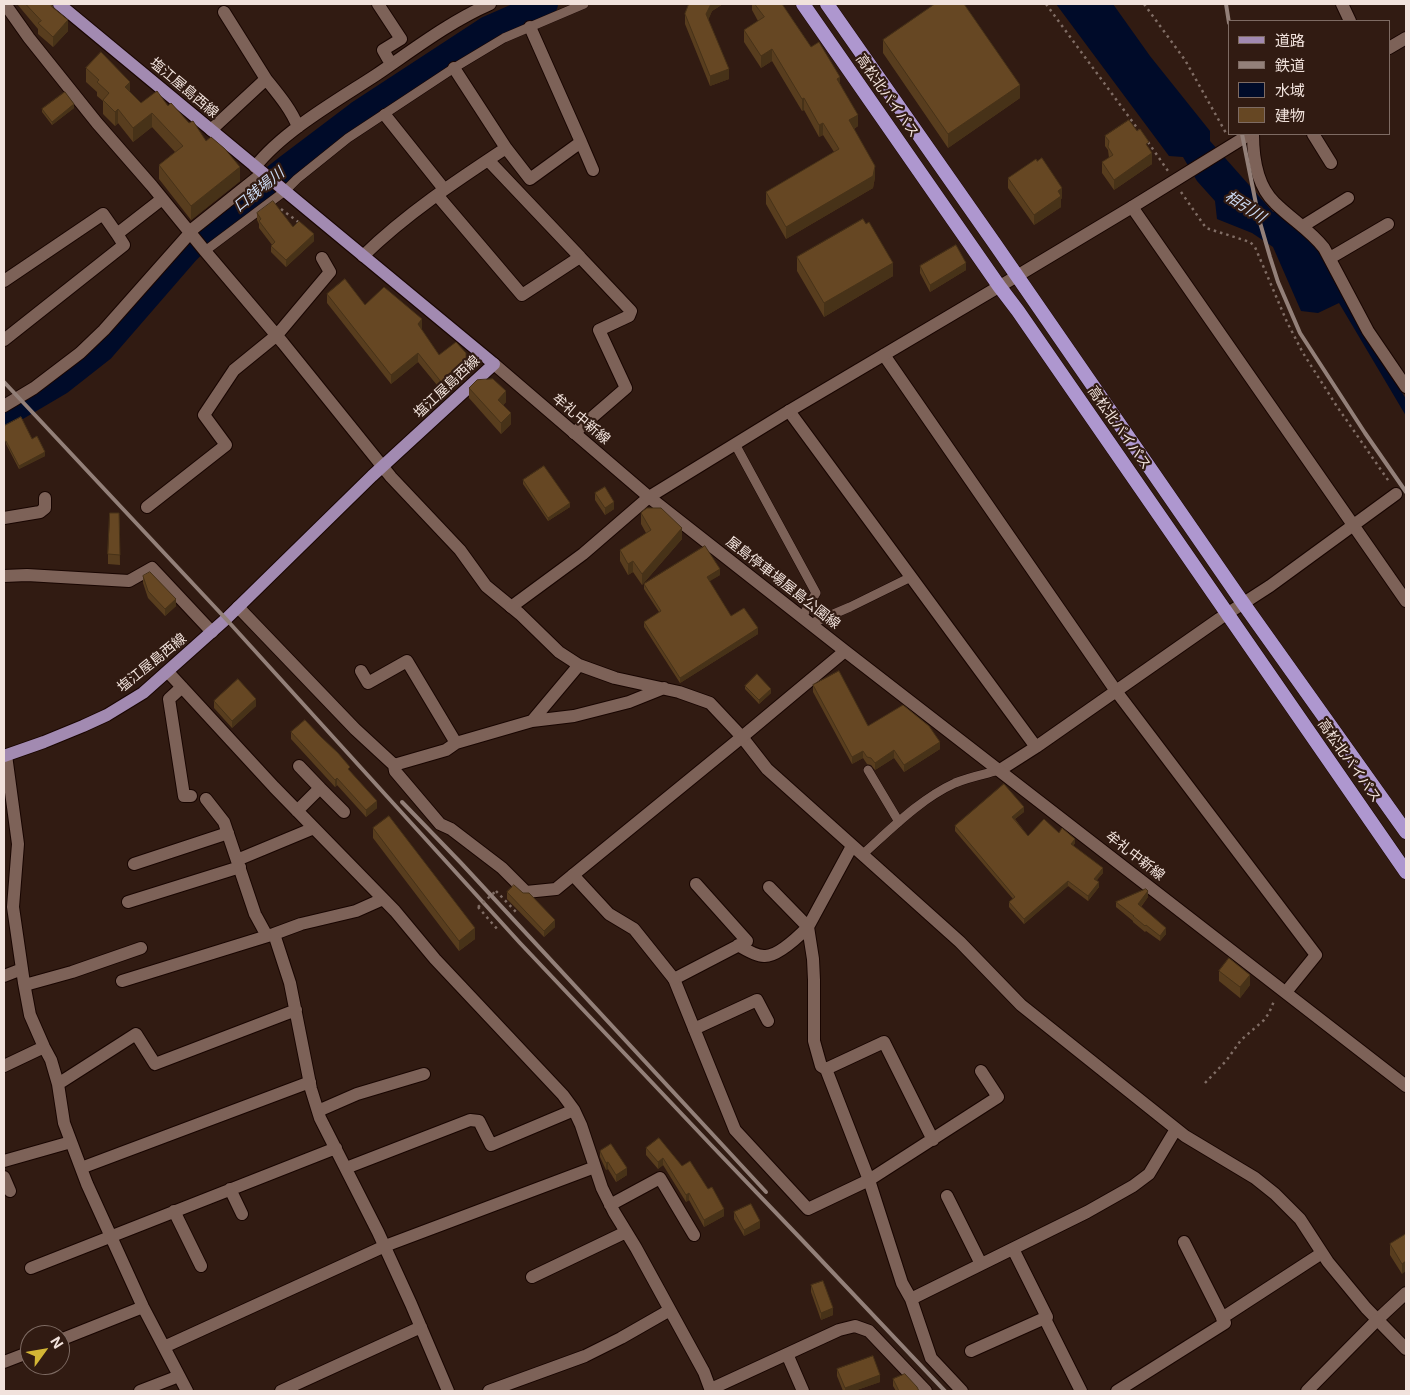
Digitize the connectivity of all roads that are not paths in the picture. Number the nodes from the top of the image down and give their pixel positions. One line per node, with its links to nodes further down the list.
1 (5, 4): 34 (street)
2 (59, 4): 19 (main road, 塩江屋島西線)
3 (490, 4): 14 (street)
4 (584, 4): 11 (lane)
5 (803, 4): 47 (highway, 高松北バイパス)
6 (827, 4): 45 (highway, 高松北バイパス)
7 (1342, 4): 10 (street)
8 (383, 5): 14 (street)
9 (224, 12): 16 (street)
10 (1350, 20)
11 (530, 27): 15 (lane); 23 (street)
12 (1406, 38): 13 (street)
13 (1390, 47)
14 (391, 64): 18 (street)
15 (454, 68): 17 (lane); 24 (street)
16 (266, 78): 18 (street); 19 (street)
17 (385, 115): 30 (lane); 32 (street)
18 (298, 127): 28 (street)
19 (210, 130): 28 (main road, 塩江屋島西線)
20 (1250, 135): 35 (street)
21 (1252, 135): 37 (street)
22 (1314, 135): 26 (street)
23 (581, 142): 27 (street); 29 (street)
24 (506, 148): 25 (street); 29 (street)
25 (488, 160): 31 (street); 32 (street)
26 (1331, 163)
27 (593, 170)
28 (261, 172): 30 (main road, 塩江屋島西線); 39 (street)
29 (530, 178): 31 (street)
30 (282, 189): 40 (lane); 41 (main road, 塩江屋島西線)
31 (516, 189): 42 (street)
32 (440, 192): 41 (street); 42 (street)
33 (1348, 198): 37 (street)
34 (162, 199): 38 (street); 39 (street)
35 (1132, 207): 45 (street); 63 (street)
36 (1388, 224): 44 (street)
37 (1303, 226): 44 (street)
38 (117, 234): 46 (street); 49 (street)
39 (190, 234): 40 (street); 53 (street)
40 (204, 250): 48 (street)
41 (363, 256): 51 (main road, 塩江屋島西線)
42 (580, 257): 55 (street)
43 (322, 258): 48 (street)
44 (1330, 258): 52 (street)
45 (1017, 276): 47 (street); 67 (highway, 高松北バイパス)
46 (4, 281)
47 (999, 286): 50 (street); 70 (highway, 高松北バイパス)
48 (277, 336): 57 (street); 61 (street)
49 (4, 340)
50 (884, 355): 54 (street); 79 (street)
51 (494, 364): 55 (street, 牟礼中新線); 57 (main road, 塩江屋島西線)
52 (1406, 387)
53 (4, 406)
54 (789, 411): 56 (street); 65 (street)
55 (574, 433): 59 (street, 牟礼中新線)
56 (735, 444): 59 (street); 71 (lane)
57 (383, 466): 68 (street); 69 (main road, 塩江屋島西線)
58 (1396, 494): 63 (street)
59 (649, 497): 68 (street); 71 (street, 屋島停車場屋島公園線)
60 (45, 498): 62 (street)
61 (147, 507)
62 (4, 518)
63 (1353, 525): 66 (street); 67 (street)
64 (4, 576): 72 (street)
65 (911, 577): 71 (lane); 83 (street)
66 (1406, 602)
67 (1243, 603): 70 (street); 96 (highway, 高松北バイパス)
68 (511, 607): 74 (street)
69 (238, 608): 72 (main road, 塩江屋島西線); 85 (street)
70 (1227, 614): 79 (street); 102 (highway, 高松北バイパス)
71 (806, 620): 73 (street, 屋島停車場屋島公園線)
72 (212, 632): 76 (main road, 塩江屋島西線)
73 (845, 651): 81 (street); 88 (street, 牟礼中新線)
74 (579, 665): 78 (street); 80 (street)
75 (361, 671): 82 (street)
76 (168, 672): 77 (street); 84 (main road, 塩江屋島西線)
77 (182, 687): 90 (street); 92 (street)
78 (664, 688): 80 (street); 81 (street)
79 (1116, 691): 83 (street); 117 (street)
80 (532, 722): 82 (street)
81 (742, 737): 98 (street); 103 (street)
82 (456, 743): 85 (street)
83 (1036, 747): 88 (street)
84 (5, 755): 112 (street)
85 (394, 765): 103 (street)
86 (299, 766): 89 (street)
87 (868, 770): 94 (lane)
88 (1000, 770): 94 (lane); 117 (street, 牟礼中新線)
89 (320, 788): 92 (street); 93 (street)
90 (191, 796)
91 (206, 798): 97 (street)
92 (297, 811): 95 (street)
93 (344, 812)
94 (899, 822): 99 (lane)
95 (314, 828): 101 (street); 106 (street)
96 (1406, 832)
97 (228, 833): 100 (street); 101 (street)
98 (852, 846): 99 (street); 108 (street)
99 (862, 855): 131 (street)
100 (134, 864)
101 (238, 864): 107 (street); 109 (street)
102 (1406, 872)
103 (573, 875): 114 (street)
104 (696, 884): 110 (street)
105 (768, 887): 108 (street)
106 (383, 899): 109 (street); 129 (street)
107 (128, 902)
108 (808, 927): 110 (street); 123 (street)
109 (270, 935): 115 (street); 118 (street)
110 (738, 945): 114 (street)
111 (141, 948): 116 (street)
112 (22, 969): 113 (street); 116 (street)
113 (4, 976)
114 (674, 979): 120 (street)
115 (122, 981)
116 (25, 986): 121 (street)
117 (1281, 994): 128 (street, 牟礼中新線)
118 (296, 1010): 126 (street); 127 (street)
119 (768, 1021): 120 (street)
120 (694, 1029): 140 (street)
121 (44, 1047): 122 (street); 127 (street)
122 (4, 1066)
123 (826, 1069): 132 (street); 140 (street)
124 (981, 1071): 132 (street)
125 (424, 1074): 130 (street)
126 (310, 1082): 130 (street); 137 (street)
127 (58, 1084): 133 (street)
128 (1406, 1086)
129 (574, 1110): 136 (street); 138 (street)
130 (318, 1111): 134 (street)
131 (1176, 1129): 152 (street); 153 (street)
132 (933, 1140): 140 (street)
133 (71, 1142): 135 (street); 137 (street)
134 (336, 1148): 138 (street); 141 (street)
135 (4, 1160)
136 (595, 1167): 144 (street); 151 (street)
137 (81, 1168): 149 (street)
138 (346, 1168): 151 (street)
139 (4, 1177): 142 (street)
140 (870, 1180): 159 (street)
141 (230, 1189): 145 (street); 146 (street)
142 (10, 1191)
143 (947, 1196): 154 (street)
144 (610, 1205): 147 (street); 148 (street)
145 (174, 1212): 149 (street); 155 (street)
146 (242, 1214)
147 (626, 1232): 157 (street); 161 (street)
148 (694, 1235)
149 (111, 1236): 156 (street); 160 (street)
150 (1184, 1242): 163 (street)
151 (385, 1246): 165 (street); 167 (street)
152 (1013, 1248): 154 (street); 162 (street)
153 (1322, 1253): 163 (street); 164 (street)
154 (982, 1264): 159 (street)
155 (201, 1266)
156 (31, 1268)
157 (532, 1277)
158 (1406, 1293): 164 (street)
159 (910, 1299): 183 (street)
160 (143, 1307): 166 (street); 167 (street)
161 (670, 1310): 174 (street); 175 (street)
162 (1044, 1318): 169 (street); 184 (street)
163 (1222, 1318): 185 (street)
164 (1377, 1320): 168 (street); 186 (street)
165 (421, 1326): 178 (street); 179 (street)
166 (70, 1336)
167 (164, 1347): 173 (street)
168 (1406, 1349)
169 (971, 1351)
170 (787, 1354): 175 (street); 181 (street); 182 (street)
171 (20, 1356): 172 (street)
172 (4, 1362)
173 (179, 1376): 176 (street); 177 (street)
174 (506, 1388): 180 (street)
175 (711, 1390)
176 (140, 1391)
177 (187, 1391)
178 (281, 1391)
179 (448, 1391)
180 (489, 1391)
181 (803, 1391)
182 (926, 1391)
183 (962, 1391)
184 (1081, 1391)
185 (1117, 1391)
186 (1308, 1391)

